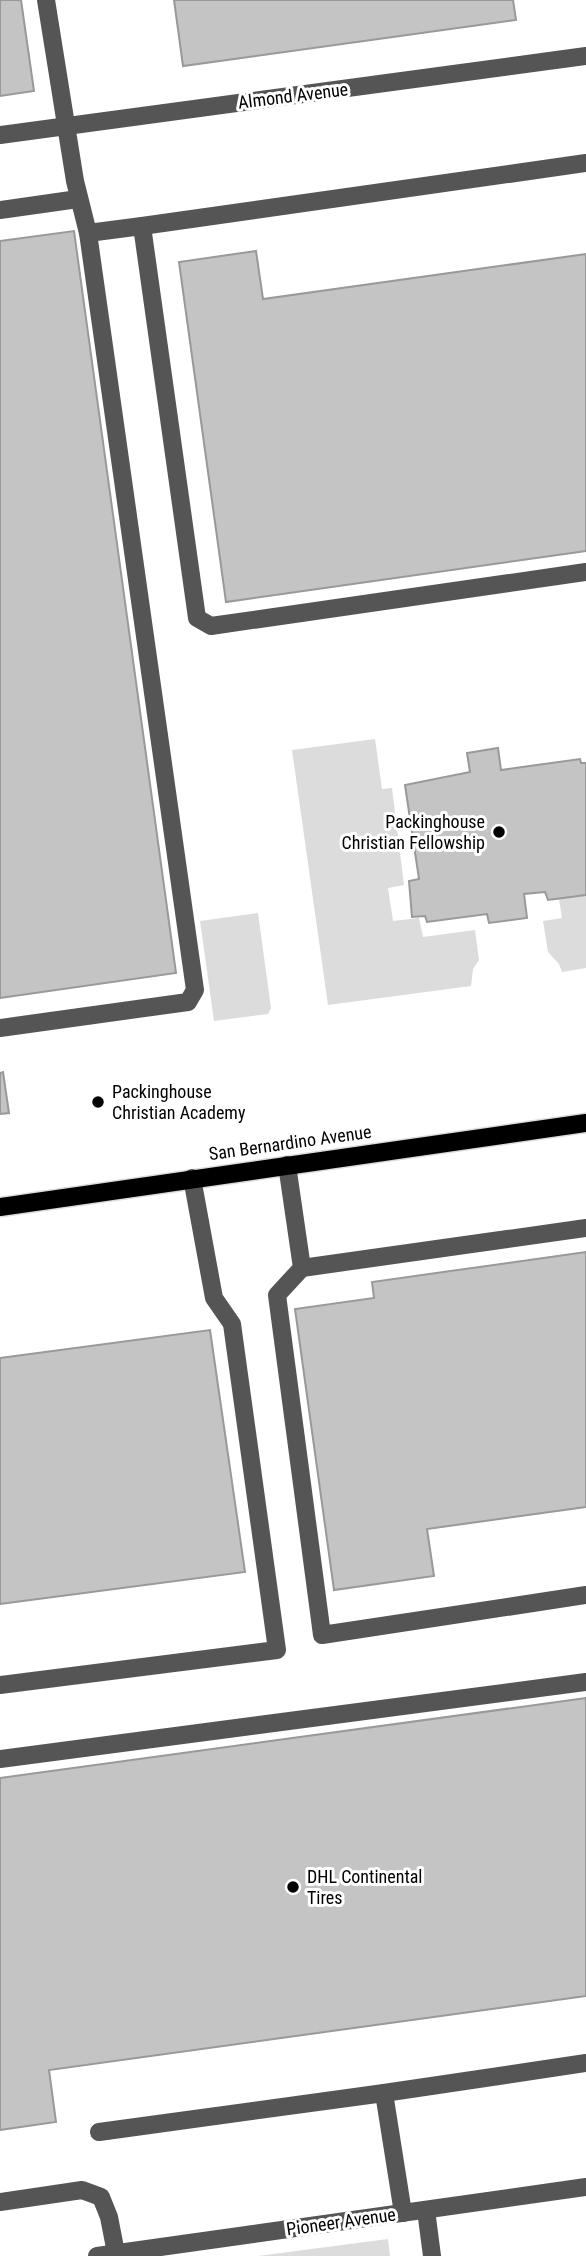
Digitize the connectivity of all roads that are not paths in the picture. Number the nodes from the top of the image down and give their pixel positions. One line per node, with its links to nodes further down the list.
1 (47, 0): 3 (street)
2 (586, 56): 3 (street, Almond Avenue)
3 (66, 125): 4 (street, Almond Avenue); 6 (street)
4 (0, 135)
5 (586, 163): 8 (street)
6 (78, 199): 7 (street); 9 (street)
7 (0, 210)
8 (142, 226): 9 (street); 10 (street)
9 (88, 233): 11 (street)
10 (586, 572)
11 (0, 1028)
12 (586, 1123): 13 (main road, San Bernardino Avenue)
13 (287, 1165): 14 (main road, San Bernardino Avenue); 17 (street)
14 (192, 1178): 15 (main road, San Bernardino Avenue); 20 (street)
15 (0, 1207)
16 (586, 1228): 17 (street)
17 (302, 1268): 18 (street)
18 (586, 1595)
19 (586, 1682): 21 (street)
20 (0, 1685)
21 (0, 1759)
22 (586, 2063): 23 (street)
23 (384, 2093): 24 (street); 28 (street)
24 (99, 2132)
25 (586, 2187): 27 (street, Pioneer Avenue)
26 (0, 2203): 29 (street)
27 (426, 2210): 28 (street, Pioneer Avenue); 31 (street)
28 (403, 2213): 29 (street, Pioneer Avenue)
29 (116, 2253): 30 (street, Pioneer Avenue)
30 (97, 2256)
31 (432, 2256)

